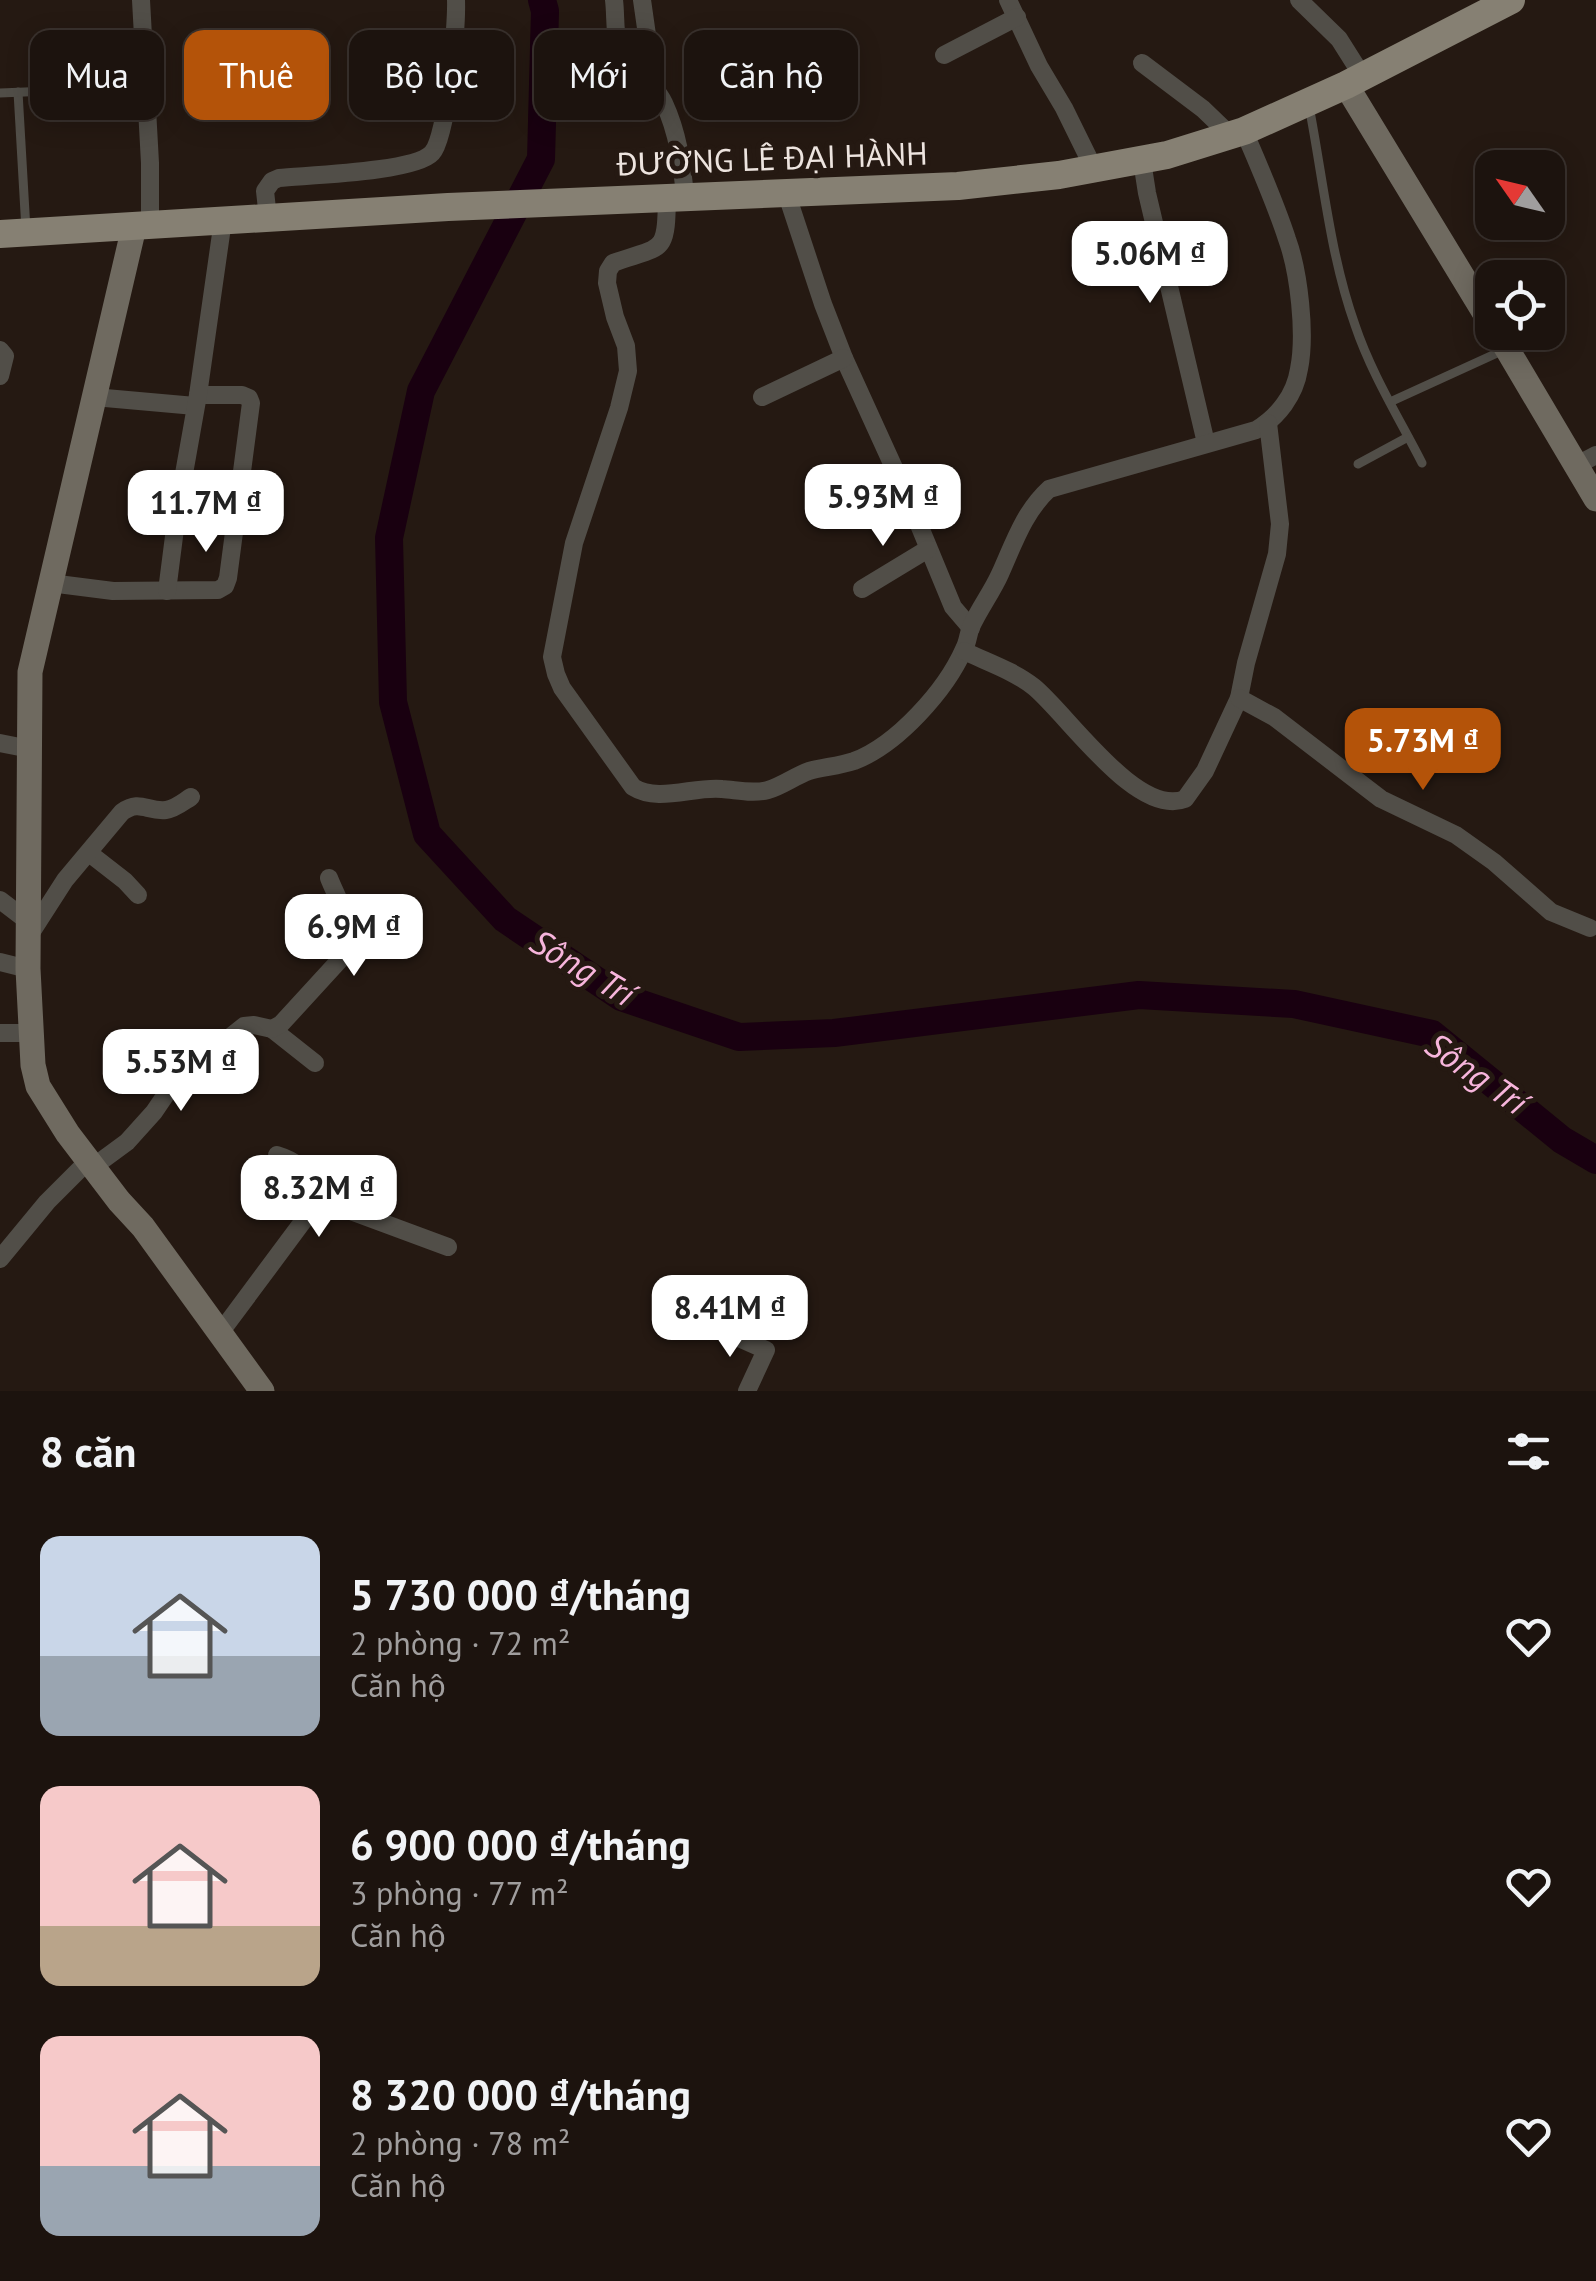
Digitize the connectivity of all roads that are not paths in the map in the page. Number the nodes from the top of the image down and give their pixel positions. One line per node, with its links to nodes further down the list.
1 (141, 0): 9 (street)
2 (456, 0): 24 (street)
3 (614, 0): 23 (street)
4 (642, 0): 10 (street)
5 (1300, 0): 13 (street)
6 (1511, 0): 8 (main road, ĐƯỜNG LÊ ĐẠI HÀNH)
7 (1012, 8): 11 (street); 21 (street)
8 (1479, 8): 13 (main road, ĐƯỜNG LÊ ĐẠI HÀNH)
9 (143, 30)
10 (646, 30)
11 (944, 55)
12 (1142, 63): 19 (street)
13 (1355, 81): 17 (main road, ĐƯỜNG LÊ ĐẠI HÀNH); 28 (street)
14 (18, 92): 15 (lane); 16 (lane); 27 (lane)
15 (30, 92)
16 (0, 93)
17 (1308, 103): 19 (main road, ĐƯỜNG LÊ ĐẠI HÀNH); 37 (lane)
18 (148, 120): 26 (street)
19 (1237, 133): 20 (main road, ĐƯỜNG LÊ ĐẠI HÀNH); 38 (street)
20 (1142, 161): 21 (main road, ĐƯỜNG LÊ ĐẠI HÀNH); 40 (street)
21 (1094, 169): 22 (main road, ĐƯỜNG LÊ ĐẠI HÀNH)
22 (786, 192): 23 (main road, ĐƯỜNG LÊ ĐẠI HÀNH); 32 (street)
23 (676, 197): 24 (main road, ĐƯỜNG LÊ ĐẠI HÀNH); 50 (street)
24 (268, 218): 25 (main road, ĐƯỜNG LÊ ĐẠI HÀNH)
25 (223, 220): 26 (main road, ĐƯỜNG LÊ ĐẠI HÀNH); 36 (street)
26 (142, 227): 27 (main road, ĐƯỜNG LÊ ĐẠI HÀNH); 34 (street)
27 (13, 233)
28 (1475, 295)
29 (0, 350): 33 (street)
30 (1485, 350): 37 (lane)
31 (1508, 350): 41 (street)
32 (844, 358): 35 (street); 45 (street)
33 (0, 376)
34 (94, 397): 36 (street); 46 (street)
35 (762, 397)
36 (197, 400): 48 (street); 48 (street)
37 (1390, 402): 39 (lane)
38 (1268, 423): 40 (street); 51 (street)
39 (1408, 436): 42 (lane); 43 (lane)
40 (1206, 443): 49 (street)
41 (1586, 460): 44 (street)
42 (1422, 463)
43 (1358, 464)
44 (1596, 499)
45 (928, 549): 47 (street); 49 (street)
46 (50, 583): 48 (street); 53 (street)
47 (862, 589)
48 (167, 591)
49 (971, 628): 50 (street)
50 (964, 651): 51 (street)
51 (1239, 698): 59 (street)
52 (0, 743): 53 (street)
53 (30, 749): 60 (street)
54 (191, 797): 55 (street)
55 (88, 853): 57 (street); 60 (street)
56 (328, 878): 63 (street)
57 (138, 895)
58 (0, 900): 60 (street)
59 (1590, 928)
60 (28, 929): 62 (street)
61 (0, 962): 62 (street)
62 (28, 968): 65 (street)
63 (272, 1029): 66 (street); 68 (street)
64 (0, 1033): 65 (street)
65 (31, 1033): 68 (street)
66 (315, 1062)
67 (277, 1155): 69 (street)
68 (90, 1164): 71 (street); 73 (street)
69 (304, 1220): 70 (street); 73 (street)
70 (448, 1247)
71 (0, 1259)
72 (714, 1327): 75 (street)
73 (220, 1333): 74 (street)
74 (262, 1391)
75 (747, 1391)

